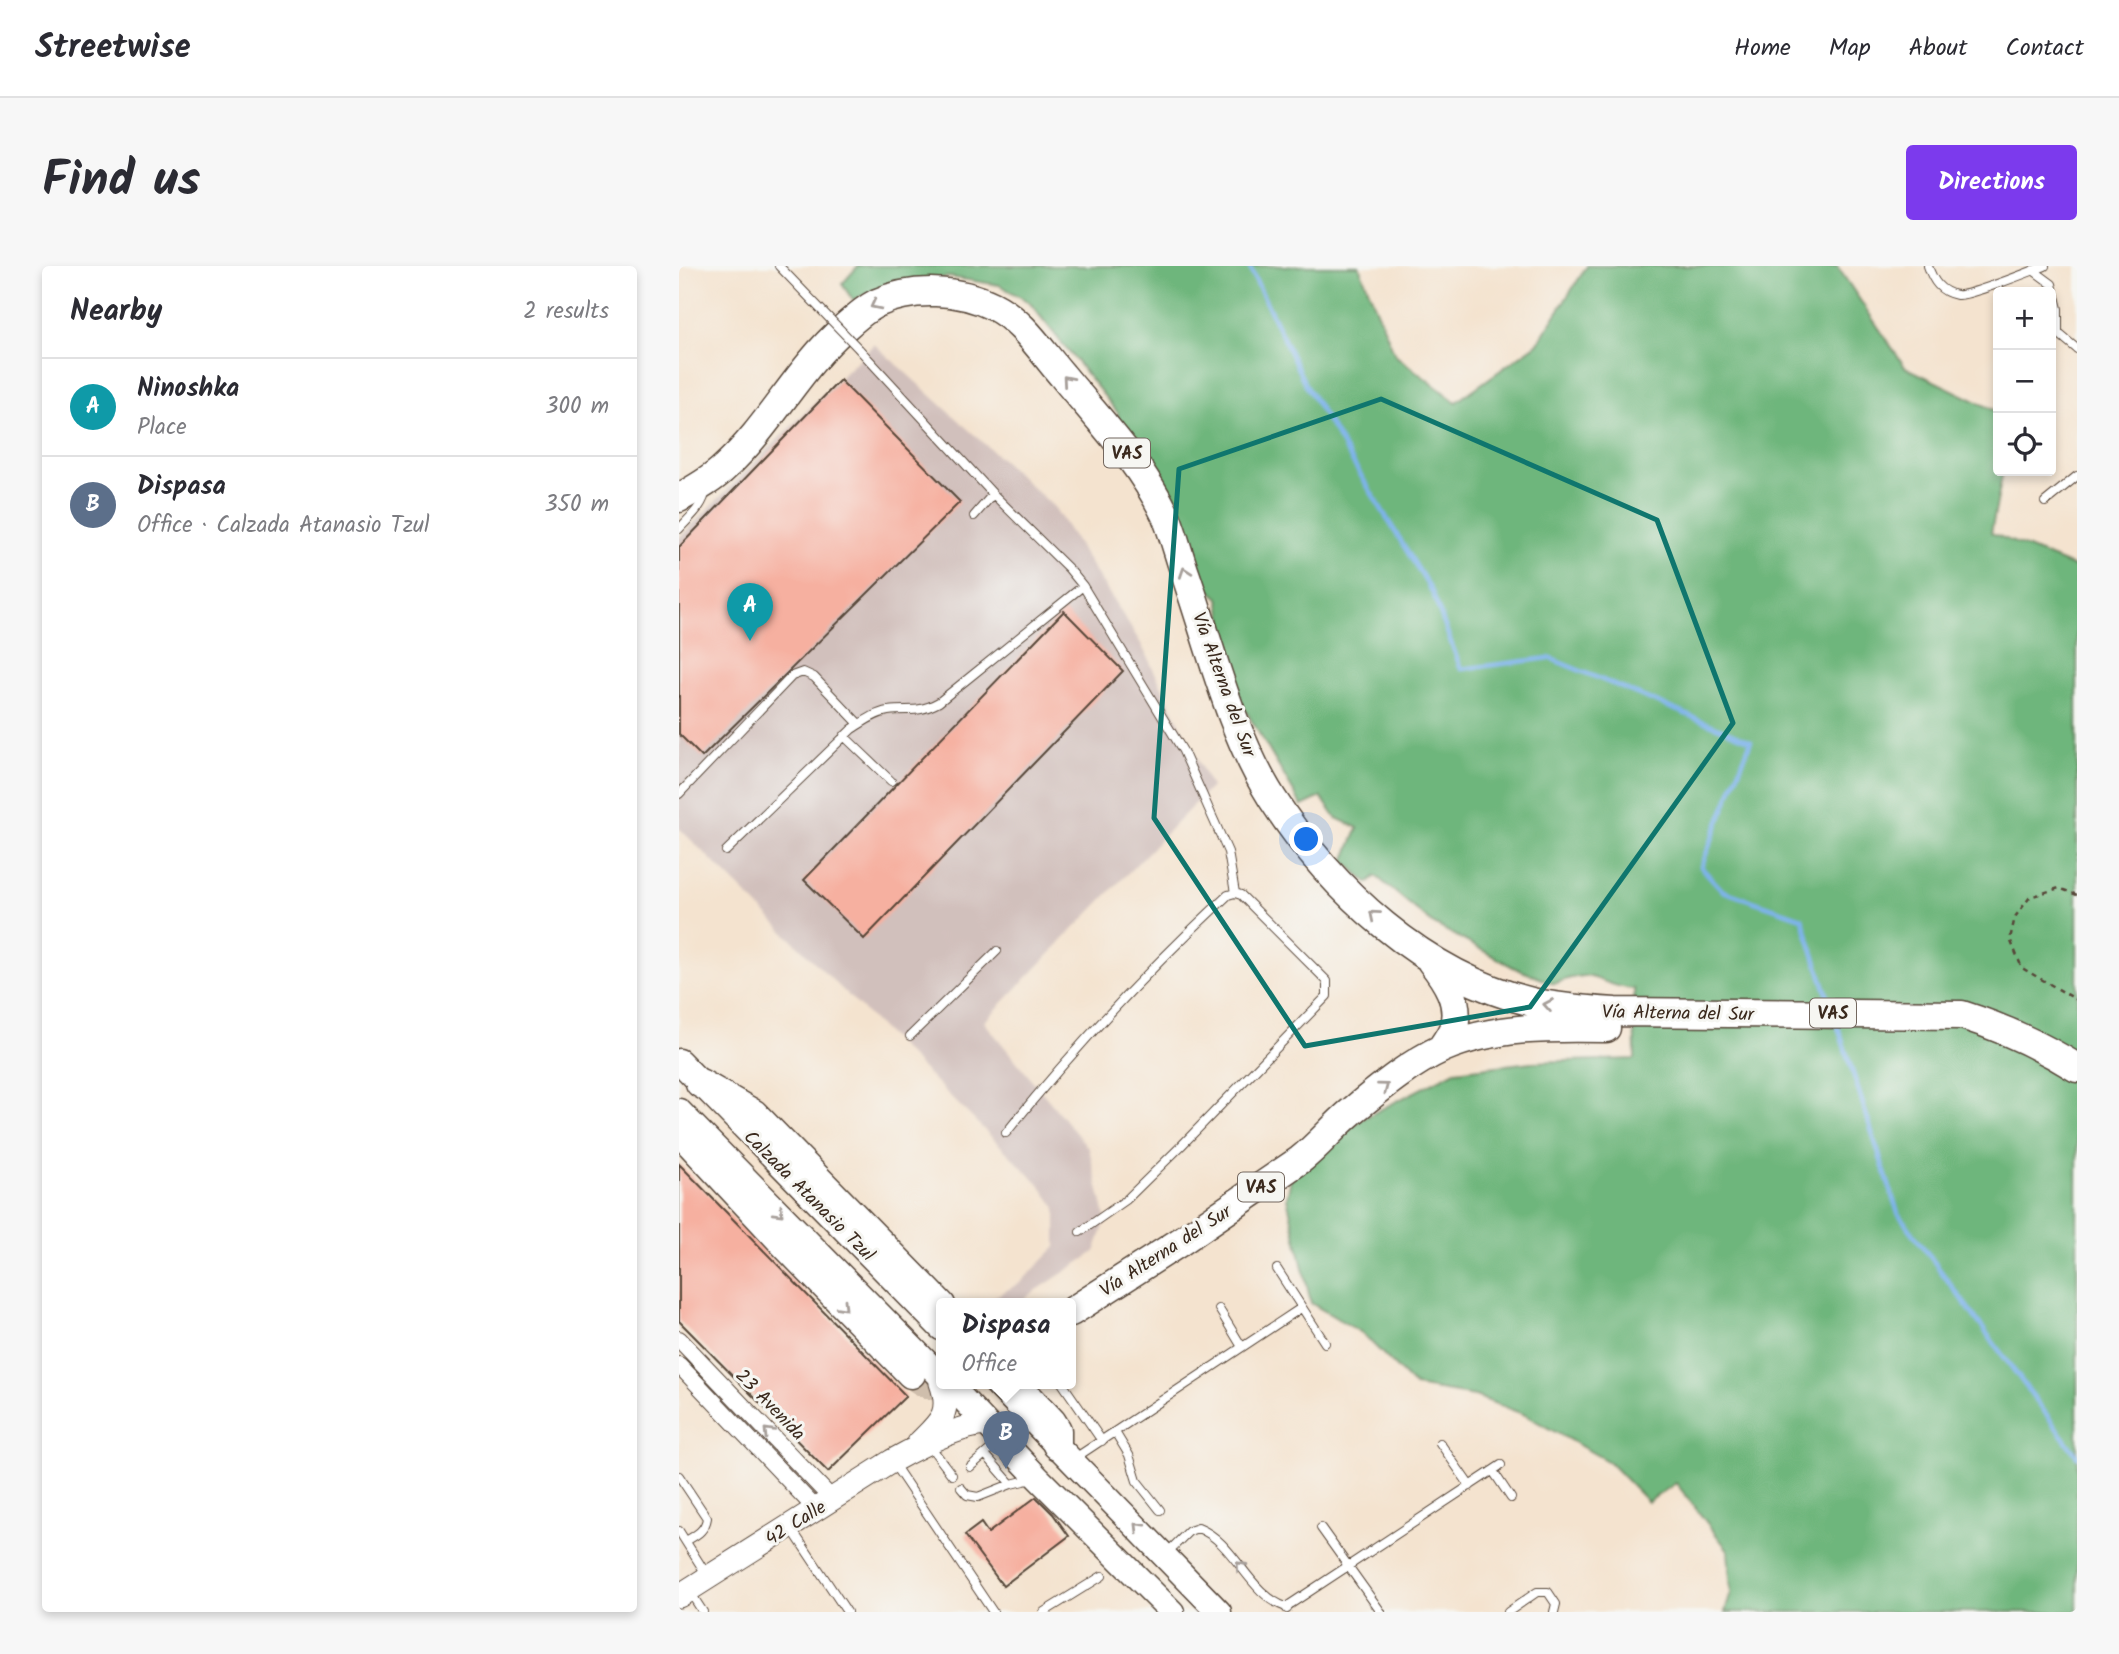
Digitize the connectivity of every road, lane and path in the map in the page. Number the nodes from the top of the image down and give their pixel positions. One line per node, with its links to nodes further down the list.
1 (779, 266): 8 (lane, bridge)
2 (1929, 266): 4 (lane)
3 (2045, 266): 4 (lane)
4 (2033, 270): 5 (lane)
5 (2077, 349)
6 (2077, 476): 10 (lane)
7 (705, 483): 9 (highway, Vía Alterna del Sur / VAS); 12 (lane); 22 (highway, Vía Alterna del Sur / VAS, one-way to 7)
8 (993, 494): 11 (lane); 13 (lane)
9 (679, 498)
10 (2045, 502)
11 (974, 516)
12 (679, 529)
13 (1083, 586): 14 (lane); 19 (lane)
14 (859, 724): 15 (lane); 17 (lane)
15 (844, 736): 16 (lane); 18 (lane)
16 (891, 781)
17 (679, 794)
18 (726, 851)
19 (1235, 892): 34 (lane); 35 (lane)
20 (2077, 895): 23 (path)
21 (997, 951): 25 (lane)
22 (1428, 957): 24 (highway, Vía Alterna del Sur / VAS, one-way to 22); 26 (highway)
23 (2077, 1000)
24 (1617, 1021): 26 (highway, Vía Alterna del Sur / VAS); 28 (highway, Vía Alterna del Sur / VAS); 30 (highway, Vía Alterna del Sur / VAS)
25 (910, 1036)
26 (1441, 1049): 32 (highway, Vía Alterna del Sur / VAS, one-way to 26)
27 (679, 1061): 29 (main road, Calzada Atanasio Tzul)
28 (2077, 1068)
29 (700, 1083): 38 (highway); 42 (main road, Calzada Atanasio Tzul)
30 (2077, 1087)
31 (679, 1111): 48 (main road, Calzada Atanasio Tzul, one-way to 48)
32 (1348, 1114): 37 (highway); 40 (highway, Vía Alterna del Sur / VAS)
33 (679, 1131): 49 (highway, one-way to 49)
34 (1006, 1133)
35 (1080, 1232)
36 (1277, 1269): 39 (lane)
37 (1065, 1298)
38 (936, 1300)
39 (1300, 1308): 44 (lane); 45 (lane)
40 (1076, 1309)
41 (1219, 1309): 45 (lane)
42 (936, 1323)
43 (679, 1339): 47 (street, 23 Avenida)
44 (1325, 1343)
45 (1243, 1347): 58 (lane)
46 (679, 1365): 50 (street, 23 Avenida)
47 (708, 1369): 50 (street); 56 (street, 23 Avenida)
48 (936, 1378)
49 (936, 1378)
50 (694, 1381): 57 (street, 23 Avenida)
51 (942, 1389): 62 (street, 42 Calle)
52 (946, 1389): 59 (main road, Calzada Atanasio Tzul)
53 (1002, 1389): 63 (main road)
54 (1021, 1389): 63 (highway)
55 (1066, 1389): 60 (lane)
56 (749, 1412): 57 (street); 64 (street, 23 Avenida, one-way to 56)
57 (735, 1423): 66 (street, 23 Avenida)
58 (1115, 1432): 60 (lane); 78 (lane)
59 (991, 1439): 62 (street, 42 Calle); 68 (lane); 72 (main road, Calzada Atanasio Tzul); 73 (lane)
60 (1102, 1441): 63 (lane)
61 (1440, 1443): 74 (lane)
62 (920, 1447): 65 (street, 42 Calle); 70 (lane)
63 (1065, 1453): 83 (main road, one-way to 63)
64 (789, 1454): 66 (street); 77 (street, 23 Avenida)
65 (892, 1461): 77 (street, 42 Calle); 91 (lane)
66 (775, 1465): 77 (street, 23 Avenida)
67 (1501, 1465): 69 (lane)
68 (970, 1467)
69 (1493, 1471): 74 (lane); 76 (lane)
70 (952, 1475)
71 (679, 1476): 82 (lane)
72 (1038, 1478): 73 (lane); 93 (main road, Calzada Atanasio Tzul)
73 (1011, 1484): 75 (lane)
74 (1470, 1486): 84 (lane)
75 (961, 1488)
76 (1511, 1498)
77 (824, 1504): 79 (street, 42 Calle)
78 (1160, 1510)
79 (790, 1525): 86 (street, 42 Calle); 90 (lane)
80 (1321, 1528): 84 (lane)
81 (679, 1531): 82 (lane)
82 (685, 1541): 86 (lane)
83 (1165, 1554): 88 (lane, one-way to 83); 94 (main road)
84 (1348, 1568): 88 (lane); 95 (lane)
85 (1102, 1576): 92 (lane)
86 (708, 1577): 87 (street, 42 Calle)
87 (684, 1593): 89 (lane)
88 (1287, 1609)
89 (703, 1612)
90 (847, 1612)
91 (993, 1612)
92 (1044, 1612)
93 (1172, 1612)
94 (1219, 1612)
95 (1381, 1612)
96 (1508, 1612): 97 (lane)
97 (1554, 1612)

